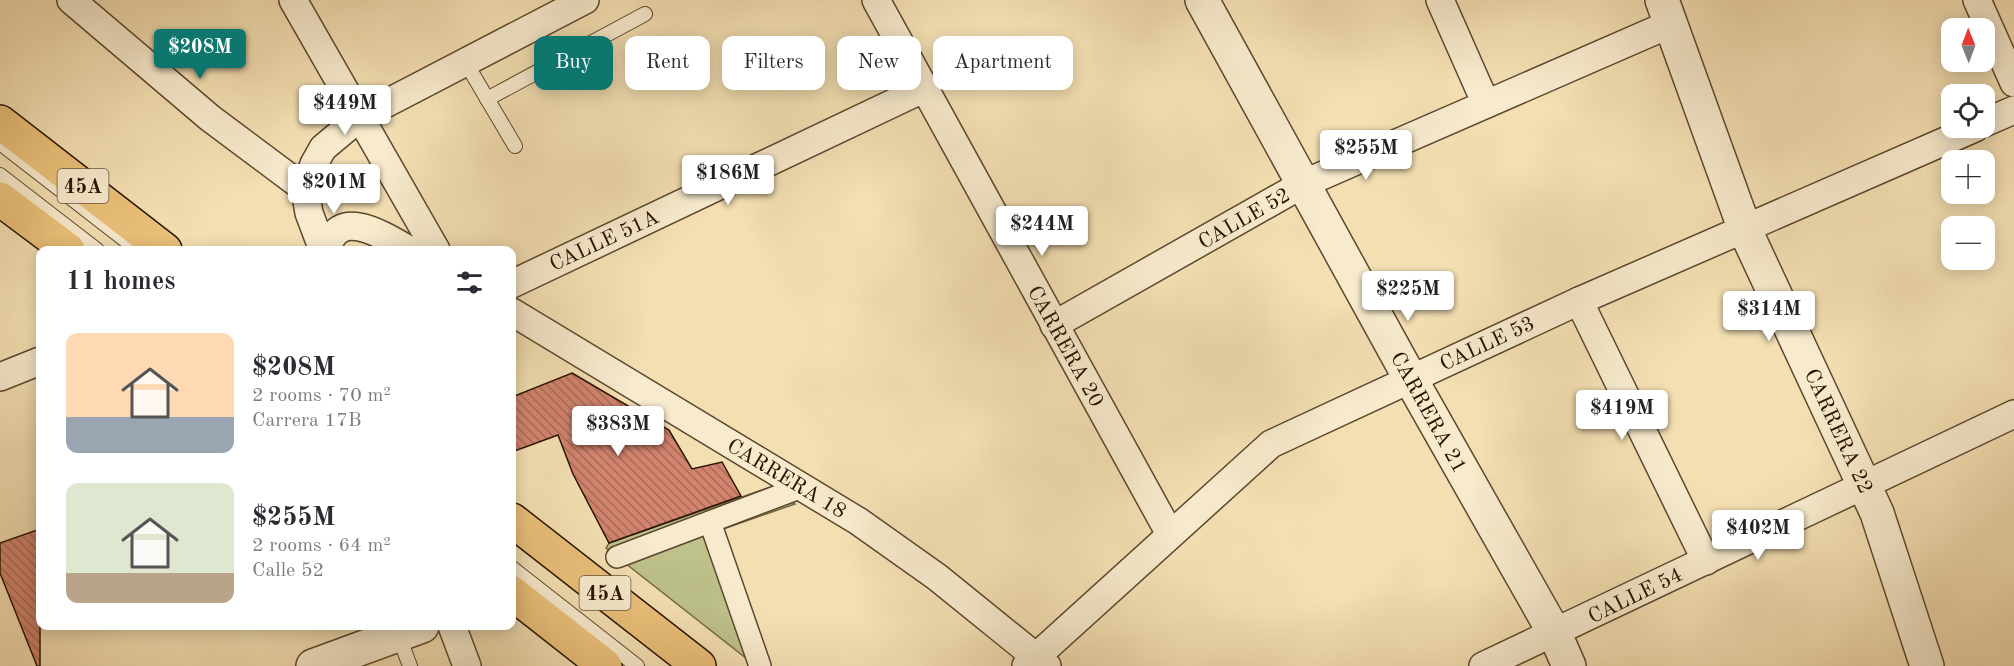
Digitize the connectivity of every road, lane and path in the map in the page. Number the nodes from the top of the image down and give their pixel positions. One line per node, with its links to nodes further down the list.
1 (71, 0): 24 (street)
2 (293, 0): 16 (street)
3 (585, 0): 10 (street)
4 (876, 0): 12 (street, CARRERA 20)
5 (1203, 0): 23 (street, CARRERA 21)
6 (1440, 0): 14 (street)
7 (1977, 0): 11 (street)
8 (1666, 12): 14 (street, CALLE 52); 26 (street, CARRERA 22)
9 (645, 14): 13 (lane)
10 (466, 63): 13 (lane); 16 (street)
11 (2014, 83)
12 (925, 88): 35 (street, CALLE 51A); 38 (street, CARRERA 20)
13 (487, 99): 21 (lane)
14 (1486, 104): 23 (street, CALLE 52)
15 (2014, 110): 17 (street)
16 (360, 117): 24 (street); 34 (street)
17 (1995, 118)
18 (0, 122): 30 (main road, 45A)
19 (1952, 138): 26 (street, CALLE 53)
20 (0, 143): 29 (lane)
21 (515, 146)
22 (0, 175): 28 (lane)
23 (1303, 184): 38 (street, CALLE 52); 41 (street, CARRERA 21)
24 (306, 189): 31 (street)
25 (0, 199): 27 (main road)
26 (1745, 230): 36 (street, CALLE 53); 43 (street, CARRERA 22)
27 (63, 246)
28 (92, 246)
29 (133, 246)
30 (160, 246)
31 (323, 246)
32 (327, 246): 33 (street)
33 (402, 246)
34 (434, 246)
35 (516, 282)
36 (1580, 301): 41 (street, CALLE 53); 49 (street)
37 (516, 314): 44 (street, CARRERA 18)
38 (1054, 325): 47 (street, CARRERA 20)
39 (36, 363): 40 (street)
40 (0, 377)
41 (1410, 378): 47 (street, CALLE 53); 54 (street, CARRERA 21)
42 (2014, 414): 43 (street, CALLE 54)
43 (1864, 485): 49 (street, CALLE 54); 66 (street, CARRERA 22)
44 (802, 487): 45 (street); 56 (street, CARRERA 18)
45 (710, 522): 48 (street); 63 (street)
46 (516, 523): 62 (main road, 45A)
47 (1170, 534): 56 (street, CALLE 53)
48 (617, 557)
49 (1706, 561): 54 (street, CALLE 54)
50 (516, 571): 61 (lane)
51 (516, 596): 60 (main road, 45A)
52 (410, 630): 55 (street); 58 (lane)
53 (454, 630): 59 (street)
54 (1555, 634): 64 (street, CALLE 54); 65 (street, CARRERA 21)
55 (352, 659): 57 (street)
56 (1036, 663)
57 (313, 666)
58 (410, 666)
59 (467, 666)
60 (605, 666)
61 (637, 666)
62 (699, 666)
63 (760, 666)
64 (1483, 666)
65 (1569, 666)
66 (1927, 666)

